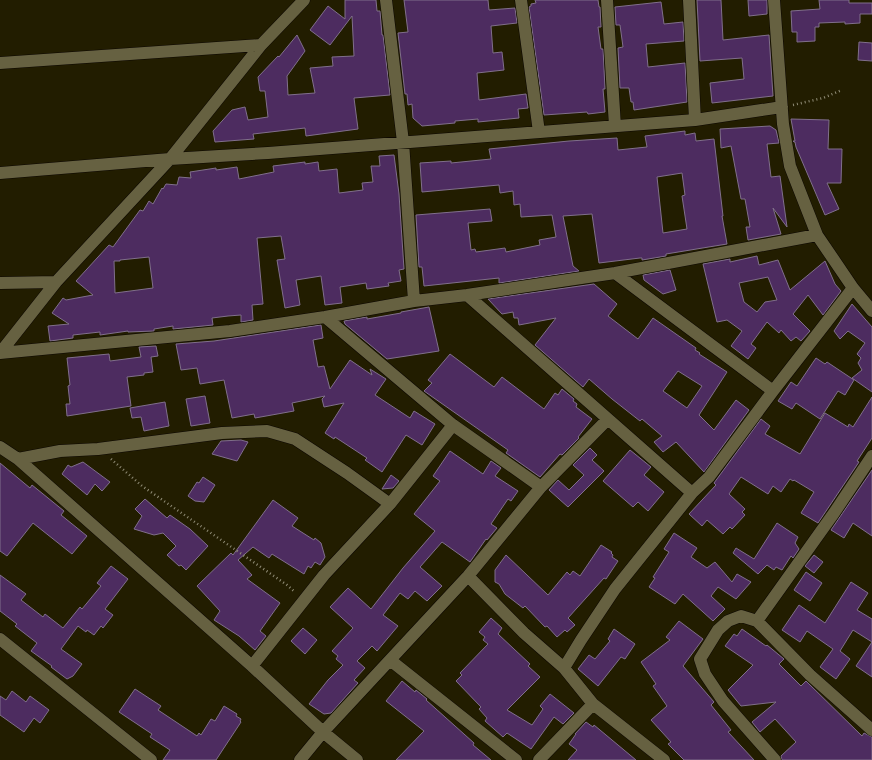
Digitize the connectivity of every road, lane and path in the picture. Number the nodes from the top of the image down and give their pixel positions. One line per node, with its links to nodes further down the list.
1 (304, 0): 7 (street)
2 (386, 0): 14 (street)
3 (521, 0): 13 (street)
4 (607, 0): 12 (street)
5 (689, 0): 11 (street)
6 (774, 0): 10 (street)
7 (261, 45): 8 (street); 15 (street)
8 (0, 63)
9 (842, 90): 10 (path)
10 (782, 107): 11 (street); 17 (street)
11 (695, 120): 12 (street)
12 (614, 126): 13 (street)
13 (539, 132): 14 (street)
14 (403, 142): 15 (street); 23 (street)
15 (170, 159): 16 (street); 19 (street)
16 (0, 173)
17 (817, 234): 18 (street); 21 (street)
18 (615, 273): 22 (street); 27 (street)
19 (56, 282): 20 (street); 26 (street)
20 (0, 283)
21 (853, 288): 24 (street); 27 (street)
22 (467, 294): 23 (street); 28 (street)
23 (414, 301): 25 (street)
24 (872, 311)
25 (325, 317): 26 (street); 29 (street)
26 (0, 353)
27 (773, 391): 35 (street)
28 (608, 420): 34 (street); 35 (street)
29 (453, 425): 34 (street); 36 (street)
30 (0, 447): 33 (street)
31 (98, 449): 33 (street); 36 (street); 38 (path)
32 (872, 456): 39 (street)
33 (18, 459): 42 (street)
34 (541, 487): 37 (street)
35 (692, 493): 43 (street)
36 (390, 504): 38 (street)
37 (468, 576): 41 (street); 43 (street)
38 (304, 600): 42 (street)
39 (756, 621): 45 (street); 53 (street)
40 (0, 639): 47 (street)
41 (390, 660): 46 (street); 50 (street)
42 (252, 666): 46 (street)
43 (564, 668): 44 (street)
44 (593, 704): 51 (street); 52 (street)
45 (872, 730)
46 (323, 732): 48 (street); 49 (street)
47 (151, 760)
48 (300, 760)
49 (357, 760)
50 (516, 760)
51 (539, 760)
52 (664, 760)
53 (776, 760)

